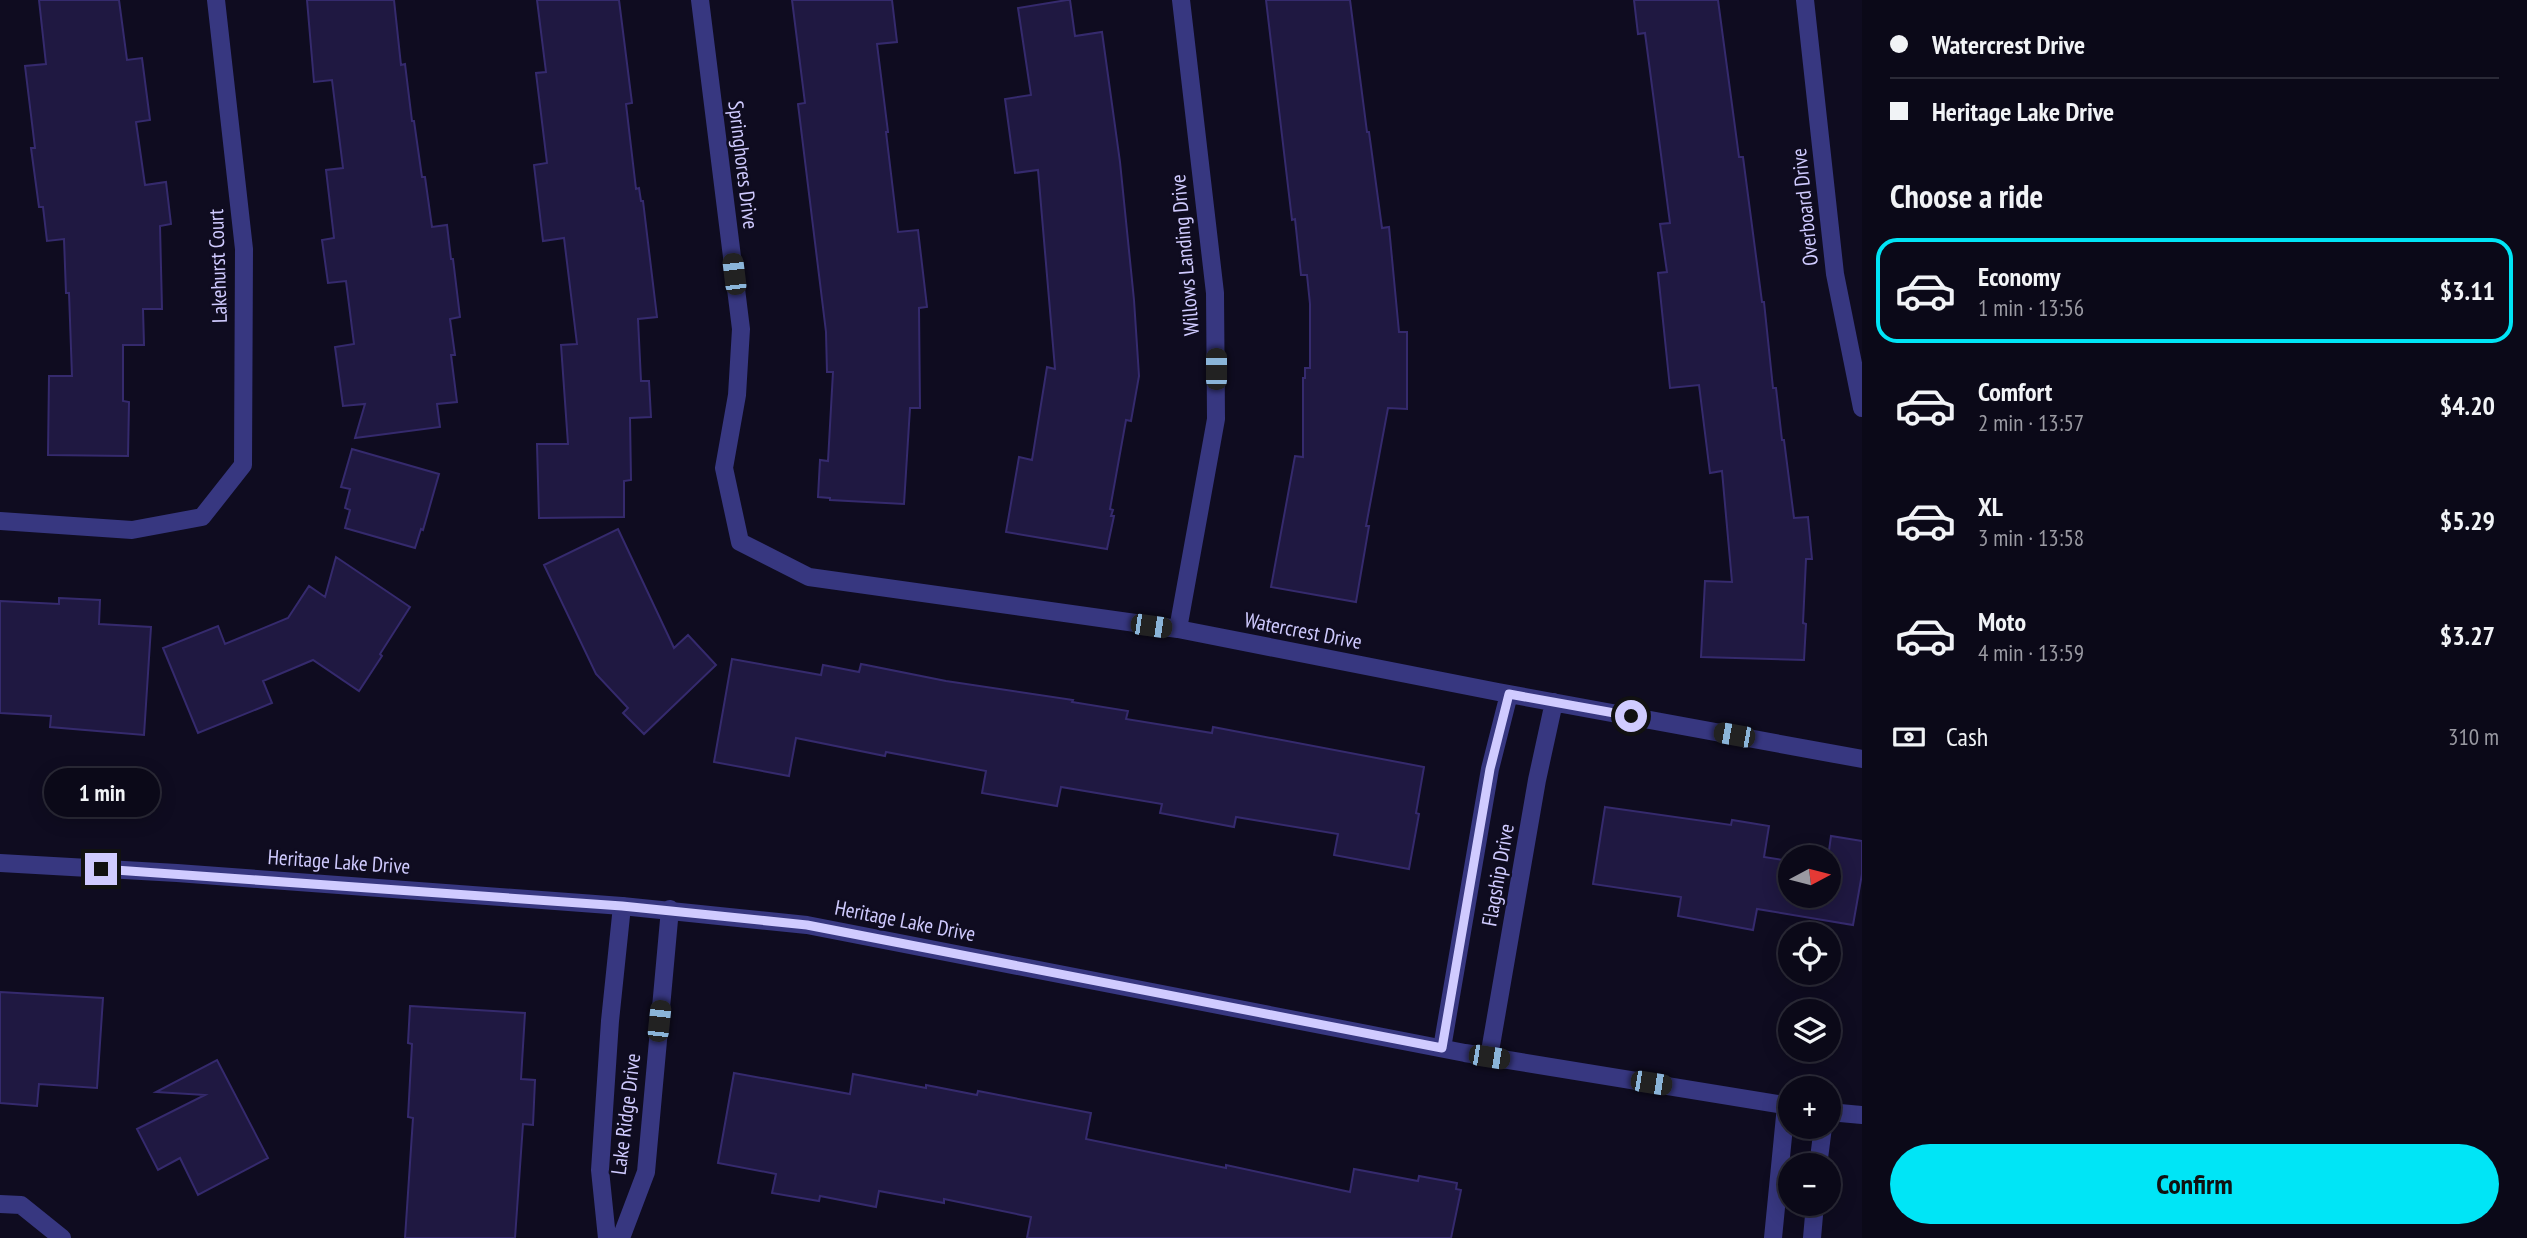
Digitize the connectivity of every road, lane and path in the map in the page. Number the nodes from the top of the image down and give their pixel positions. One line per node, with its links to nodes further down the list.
1 (216, 0): 6 (street, Lakehurst Court)
2 (700, 0): 7 (street, Springhores Drive)
3 (1181, 0): 8 (street, Willows Landing Drive)
4 (1805, 0): 5 (street, Overboard Drive)
5 (1862, 408)
6 (0, 521)
7 (740, 542): 8 (street, Watercrest Drive)
8 (1178, 629): 9 (street, Watercrest Drive)
9 (1509, 694): 10 (street, Watercrest Drive); 15 (street, Flagship Drive)
10 (1553, 702): 11 (street, Watercrest Drive); 16 (street, Flagship Drive)
11 (1862, 759)
12 (0, 863): 13 (street, Heritage Lake Drive)
13 (622, 906): 14 (street, Heritage Lake Drive); 24 (street, Lake Ridge Drive)
14 (670, 909): 15 (street, Heritage Lake Drive); 25 (street, Lake Ridge Drive)
15 (1442, 1048): 16 (street, Heritage Lake Drive)
16 (1489, 1057): 17 (street, Heritage Lake Drive)
17 (1778, 1104)
18 (1841, 1113): 19 (street)
19 (1862, 1115)
20 (1784, 1139): 26 (street)
21 (0, 1204): 23 (street)
22 (1814, 1216): 27 (street)
23 (62, 1238)
24 (607, 1238)
25 (621, 1238)
26 (1773, 1238)
27 (1812, 1238)

